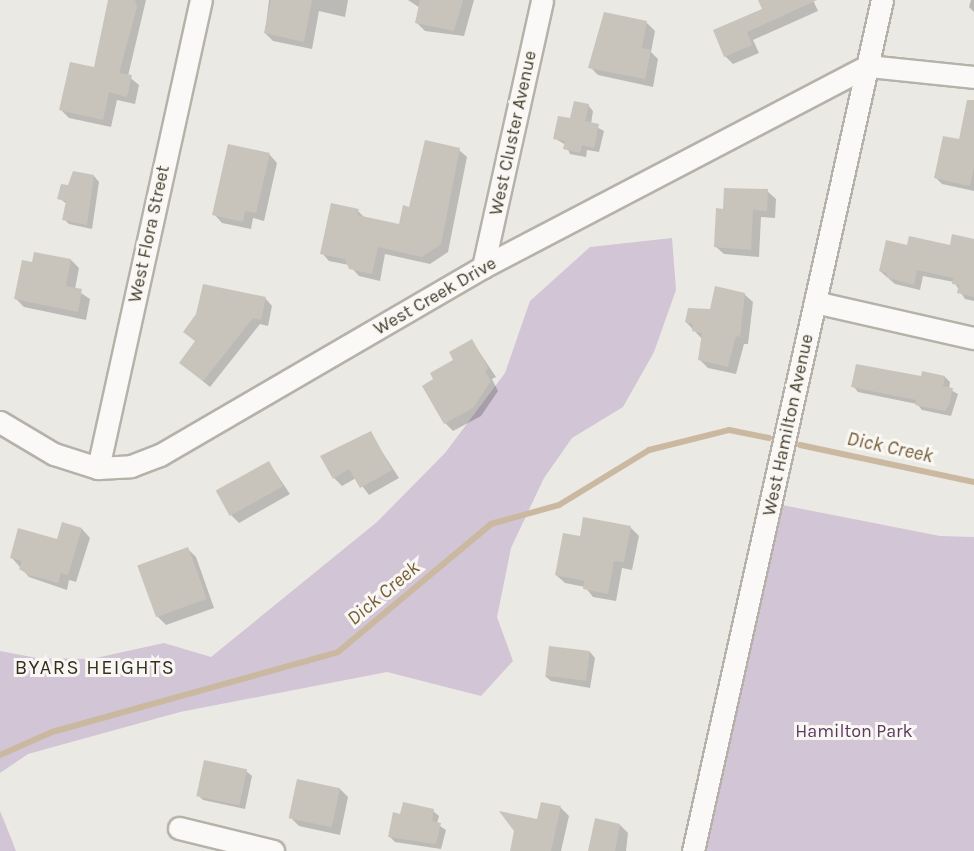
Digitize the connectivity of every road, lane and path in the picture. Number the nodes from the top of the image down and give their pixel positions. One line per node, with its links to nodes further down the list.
1 (201, 0): 10 (street, West Flora Street)
2 (542, 0): 6 (street, West Cluster Avenue)
3 (882, 0): 4 (street, West Hamilton Avenue)
4 (868, 66): 5 (street); 6 (street, West Creek Drive); 7 (street, West Hamilton Avenue)
5 (974, 77)
6 (483, 267): 10 (street, West Creek Drive)
7 (815, 302): 8 (street); 13 (street, West Hamilton Avenue)
8 (974, 338)
9 (0, 422): 10 (street, West Creek Drive)
10 (98, 468)
11 (179, 828): 12 (street)
12 (273, 851)
13 (693, 851)

